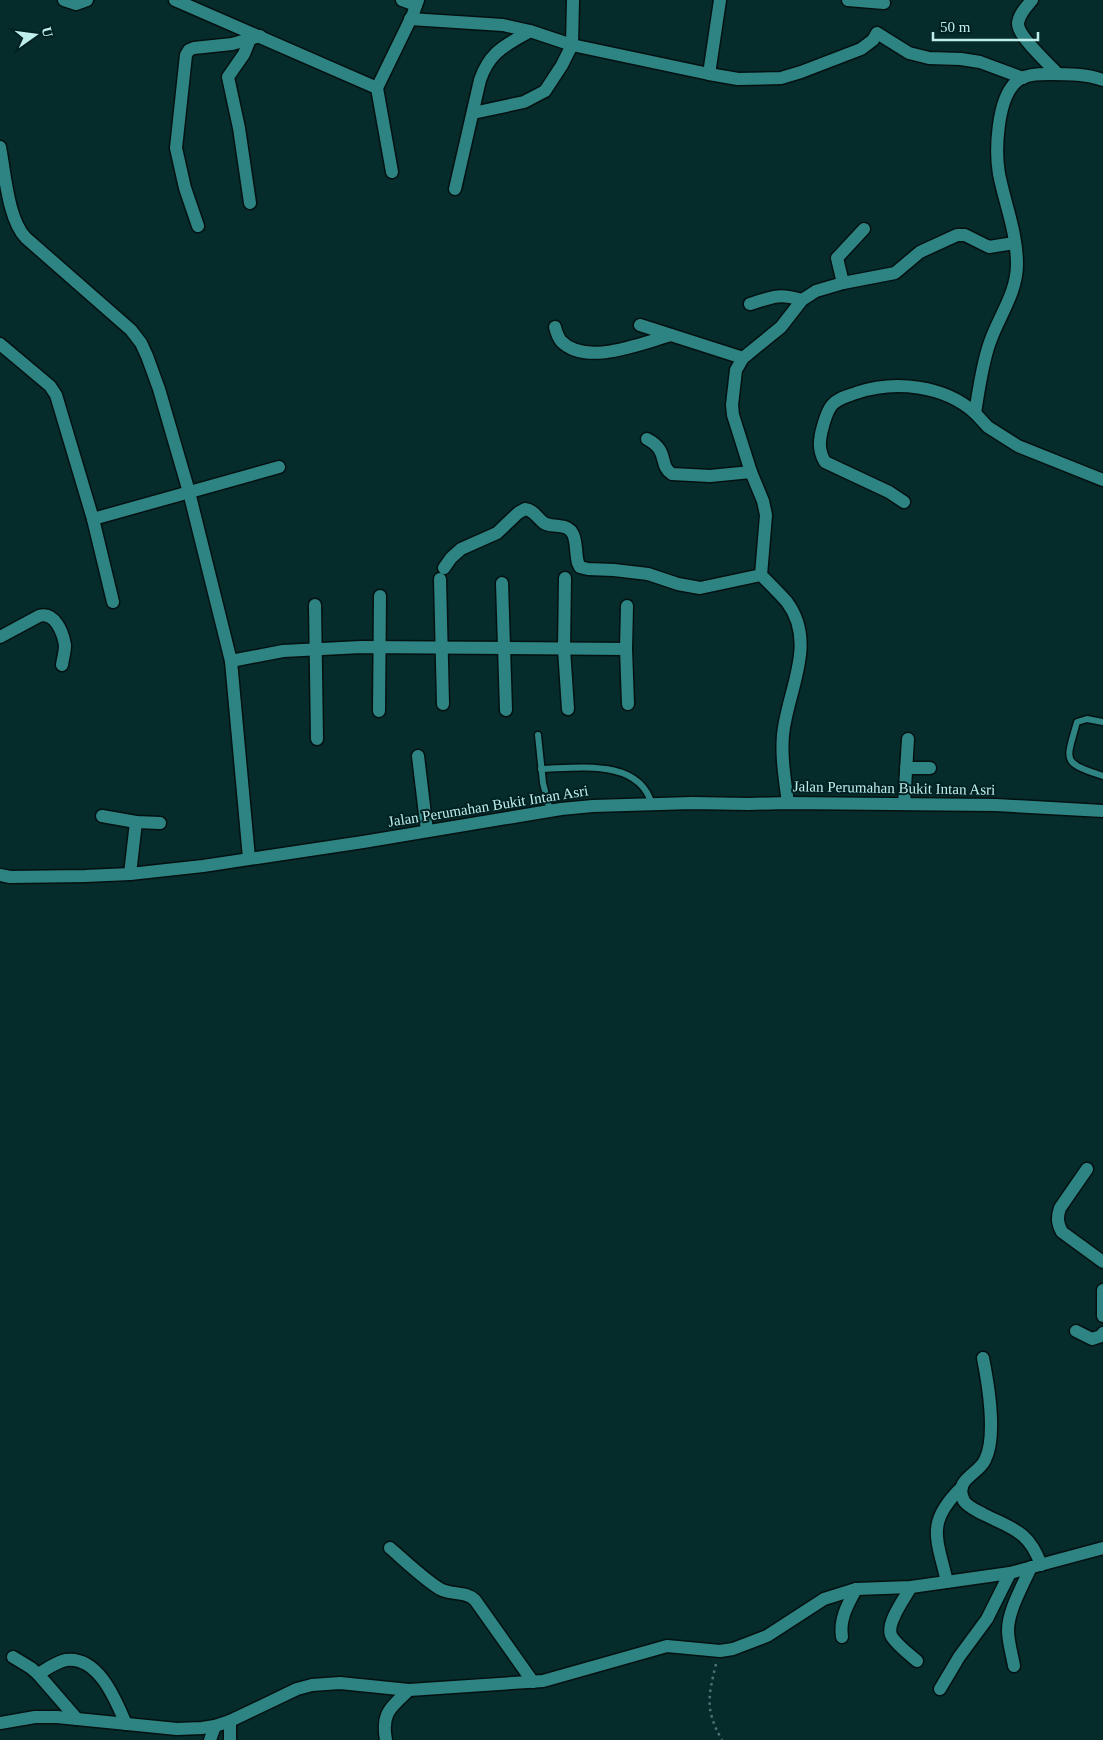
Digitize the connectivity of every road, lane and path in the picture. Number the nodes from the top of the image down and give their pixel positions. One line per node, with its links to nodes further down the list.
1 (64, 0): 2 (street)
2 (87, 0)
3 (176, 0): 13 (street)
4 (402, 0): 9 (street)
5 (573, 0): 14 (street)
6 (720, 0): 15 (street)
7 (848, 0): 10 (street)
8 (1032, 0): 16 (street)
9 (417, 3): 11 (street)
10 (884, 3)
11 (410, 19): 12 (street); 19 (street)
12 (530, 31): 14 (street); 20 (street)
13 (255, 37): 19 (street); 24 (street); 25 (street)
14 (572, 45): 15 (street); 20 (street)
15 (709, 74): 17 (street)
16 (1058, 74): 17 (street); 18 (street)
17 (1024, 78): 27 (street)
18 (1103, 80)
19 (378, 88): 22 (street)
20 (472, 113): 23 (street)
21 (0, 147): 41 (street)
22 (392, 172)
23 (455, 189)
24 (250, 203)
25 (198, 226)
26 (864, 229): 28 (street)
27 (1014, 243): 28 (street); 36 (street)
28 (843, 283): 29 (street)
29 (802, 300): 30 (street); 35 (street)
30 (750, 304)
31 (554, 326): 33 (street)
32 (640, 326): 33 (street)
33 (671, 335): 35 (street)
34 (0, 344): 43 (street)
35 (743, 358): 39 (street)
36 (975, 412): 40 (street); 42 (street)
37 (646, 439): 39 (street)
38 (279, 467): 41 (street)
39 (751, 472): 44 (street)
40 (1103, 480)
41 (189, 492): 43 (street); 58 (street)
42 (904, 502)
43 (93, 519): 48 (street)
44 (761, 575): 53 (street); 74 (street)
45 (565, 578): 55 (street)
46 (502, 582): 54 (street)
47 (380, 596): 52 (street)
48 (113, 602)
49 (315, 605): 56 (street)
50 (627, 606): 57 (street)
51 (0, 637): 59 (street)
52 (378, 647): 53 (street); 56 (street); 64 (street)
53 (441, 647): 54 (street); 60 (street)
54 (504, 648): 55 (street); 63 (street)
55 (564, 648): 57 (street); 62 (street)
56 (314, 649): 58 (street); 67 (street)
57 (626, 649): 61 (street)
58 (231, 661): 83 (street)
59 (62, 665)
60 (443, 704)
61 (628, 704)
62 (568, 709)
63 (506, 710)
64 (379, 711)
65 (1103, 722): 73 (lane)
66 (538, 735): 72 (lane)
67 (316, 739)
68 (908, 739): 70 (street)
69 (418, 756): 82 (street)
70 (906, 768): 71 (street); 76 (street)
71 (930, 768)
72 (541, 769): 75 (lane); 77 (lane)
73 (1103, 776)
74 (788, 803): 75 (street, Jalan Perumahan Bukit Intan Asri); 76 (street, Jalan Perumahan Bukit Intan Asri)
75 (652, 804): 77 (street, Jalan Perumahan Bukit Intan Asri)
76 (904, 804): 78 (street, Jalan Perumahan Bukit Intan Asri)
77 (550, 811): 82 (street, Jalan Perumahan Bukit Intan Asri)
78 (1103, 811)
79 (102, 816): 80 (street)
80 (136, 822): 81 (street); 84 (street)
81 (160, 823)
82 (427, 831): 83 (street, Jalan Perumahan Bukit Intan Asri)
83 (249, 858): 84 (street, Jalan Perumahan Bukit Intan Asri)
84 (130, 874): 85 (street, Jalan Perumahan Bukit Intan Asri)
85 (0, 875)
86 (1086, 1169): 87 (street)
87 (1103, 1262)
88 (1103, 1290): 89 (street)
89 (1103, 1316)
90 (1076, 1331): 91 (street)
91 (1103, 1333)
92 (983, 1358): 93 (street)
93 (962, 1487): 96 (street); 98 (street)
94 (390, 1548): 107 (street)
95 (1103, 1548): 96 (street)
96 (1036, 1566): 97 (street); 105 (street)
97 (1010, 1573): 98 (street); 108 (street)
98 (947, 1582): 99 (street)
99 (911, 1587): 100 (street); 104 (street)
100 (856, 1589): 101 (street); 102 (street)
101 (842, 1636)
102 (720, 1651): 107 (street); 118 (path)
103 (13, 1657): 106 (street)
104 (917, 1661)
105 (1014, 1666)
106 (38, 1674): 111 (street); 113 (street)
107 (533, 1682): 109 (street)
108 (940, 1689)
109 (409, 1690): 112 (street); 117 (street)
110 (3, 1719): 111 (street)
111 (77, 1719): 113 (street)
112 (230, 1721): 114 (street); 116 (street)
113 (126, 1724): 114 (street)
114 (215, 1726): 115 (street)
115 (210, 1740)
116 (230, 1740)
117 (386, 1740)
118 (722, 1740)

